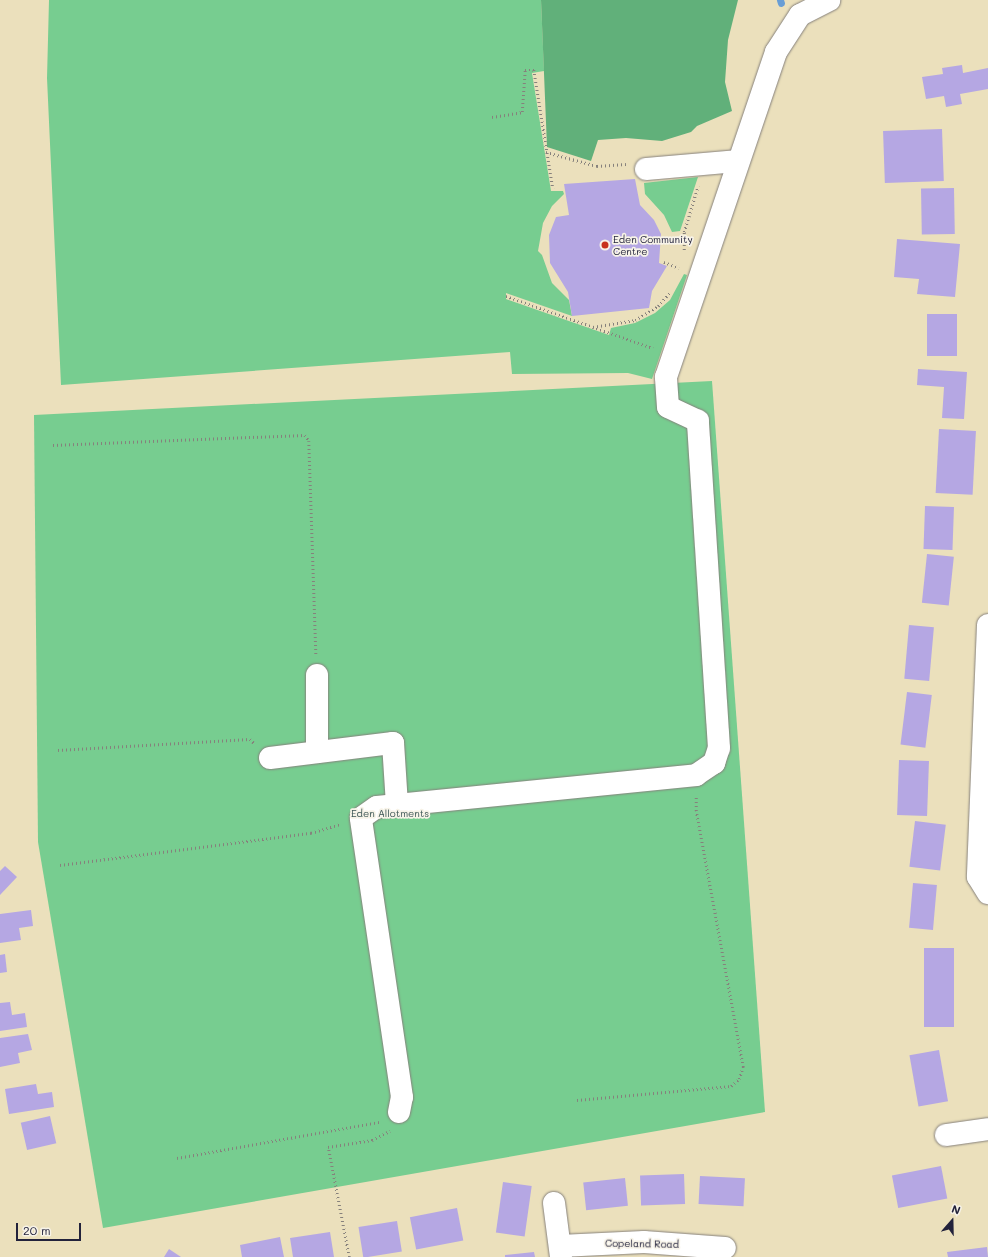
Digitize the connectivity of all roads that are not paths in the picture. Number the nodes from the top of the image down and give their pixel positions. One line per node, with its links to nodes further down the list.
1 (829, 0): 2 (street)
2 (737, 161): 3 (street); 8 (street)
3 (646, 169)
4 (988, 625): 9 (street)
5 (317, 675): 6 (street)
6 (317, 752): 7 (street); 8 (street)
7 (270, 758)
8 (397, 805): 10 (street)
9 (988, 893)
10 (400, 1112)
11 (988, 1130): 12 (street)
12 (946, 1135)
13 (554, 1203): 15 (street, Copeland Road)
14 (725, 1248): 15 (street, Copeland Road)
15 (561, 1251)

